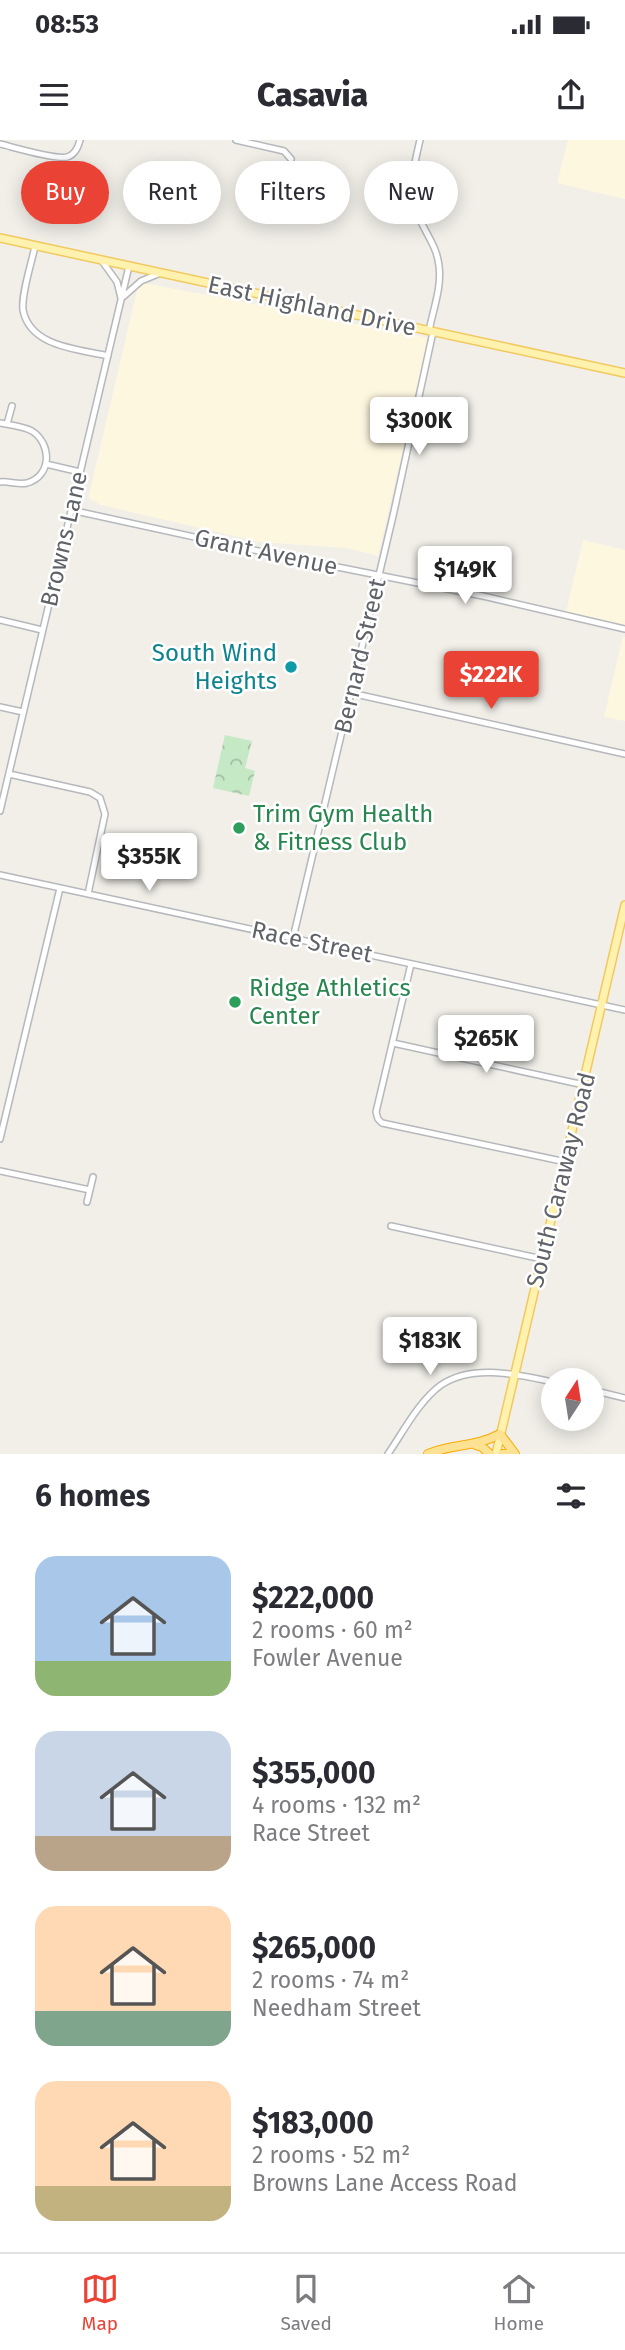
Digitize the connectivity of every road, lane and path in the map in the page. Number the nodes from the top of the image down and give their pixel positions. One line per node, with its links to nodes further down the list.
1 (80, 140): 5 (street)
2 (236, 140): 4 (street)
3 (420, 140): 13 (street, Bernard Street)
4 (252, 142): 6 (street)
5 (0, 144)
6 (292, 159)
7 (0, 238): 8 (main road, East Highland Drive)
8 (35, 246): 9 (main road, East Highland Drive); 14 (street)
9 (103, 261): 10 (main road, East Highland Drive); 12 (street)
10 (129, 266): 11 (main road, East Highland Drive); 12 (street, Browns Lane)
11 (160, 273): 12 (street); 13 (main road, East Highland Drive)
12 (121, 299): 14 (street, Browns Lane)
13 (431, 331): 15 (main road, East Highland Drive); 22 (street, Bernard Street)
14 (108, 356): 19 (street, Browns Lane)
15 (625, 373)
16 (12, 406): 17 (street)
17 (4, 424): 18 (street)
18 (46, 464): 19 (street); 20 (street)
19 (80, 472): 21 (street, Browns Lane)
20 (0, 482)
21 (71, 510): 22 (street, Grant Avenue); 25 (street, Browns Lane)
22 (378, 576): 24 (street, Grant Avenue); 26 (street, Bernard Street)
23 (0, 620): 25 (street)
24 (625, 629)
25 (42, 630): 28 (street, Browns Lane)
26 (351, 693): 29 (street); 36 (street, Bernard Street)
27 (0, 707): 28 (street)
28 (23, 712): 30 (street, Browns Lane)
29 (625, 754)
30 (9, 774): 31 (street, Browns Lane); 34 (street)
31 (0, 811)
32 (0, 875): 33 (street, Race Street)
33 (60, 888): 34 (street, Race Street); 42 (street)
34 (88, 894): 36 (street, Race Street)
35 (625, 905): 38 (main road, South Caraway Road)
36 (293, 938): 37 (street, Race Street)
37 (411, 964): 38 (street, Race Street); 40 (street)
38 (603, 1005): 39 (street, Race Street); 41 (main road, South Caraway Road)
39 (625, 1010)
40 (393, 1043): 41 (street); 43 (street)
41 (584, 1085): 43 (main road, South Caraway Road)
42 (0, 1139)
43 (566, 1162): 49 (main road, South Caraway Road)
44 (0, 1171): 46 (street)
45 (93, 1177): 46 (street)
46 (90, 1190): 47 (street)
47 (87, 1202)
48 (391, 1226): 49 (street)
49 (542, 1259): 50 (main road, South Caraway Road)
50 (513, 1374): 51 (street); 54 (main road, South Caraway Road); 56 (street)
51 (541, 1380)
52 (604, 1393): 53 (street)
53 (625, 1398)
54 (500, 1434): 55 (highway); 58 (main road, South Caraway Road); 60 (highway)
55 (476, 1445): 57 (highway); 58 (highway)
56 (388, 1454)
57 (428, 1454)
58 (493, 1454)
59 (503, 1454): 60 (highway)
60 (514, 1454)

